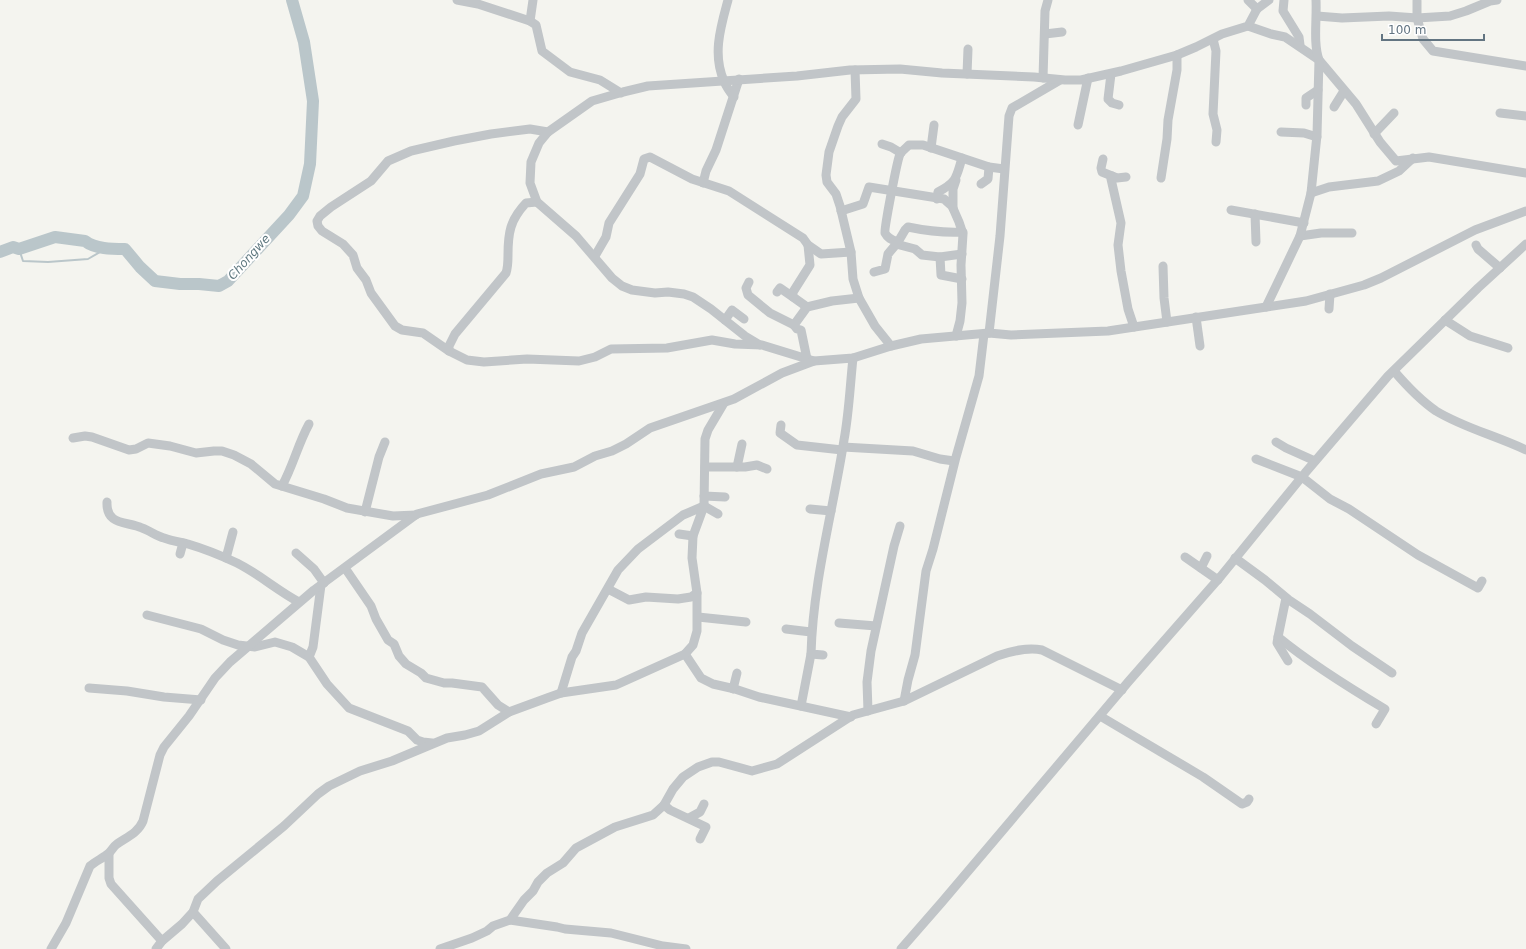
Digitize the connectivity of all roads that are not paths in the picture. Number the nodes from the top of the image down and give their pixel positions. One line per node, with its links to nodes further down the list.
1 (458, 0): 14 (street)
2 (533, 0): 14 (street)
3 (728, 0): 30 (street)
4 (1048, 0): 17 (street)
5 (1248, 0): 11 (street)
6 (1270, 0): 11 (street)
7 (1284, 0): 19 (street)
8 (1316, 0): 12 (street)
9 (1497, 0): 13 (street)
10 (1417, 1): 13 (street)
11 (1257, 9): 15 (street)
12 (1317, 16): 13 (street); 22 (street)
13 (1417, 18): 23 (street)
14 (530, 21): 34 (street)
15 (1248, 26): 18 (street); 19 (street)
16 (1062, 32): 17 (street)
17 (1044, 34): 27 (street)
18 (1213, 39): 21 (street); 48 (street)
19 (1300, 45): 22 (street)
20 (968, 49): 25 (street)
21 (1178, 55): 26 (street); 61 (street)
22 (1319, 60): 32 (street); 33 (street)
23 (1526, 66)
24 (855, 70): 25 (street); 29 (street); 70 (street)
25 (967, 74): 27 (street)
26 (1111, 74): 28 (street); 36 (street)
27 (1043, 78): 31 (street)
28 (1088, 78): 31 (street); 43 (street)
29 (739, 79): 30 (street); 35 (street)
30 (724, 80): 34 (street); 35 (street)
31 (1060, 80): 56 (street)
32 (1318, 90): 37 (street); 47 (street)
33 (1344, 91): 38 (street); 46 (street)
34 (621, 93): 44 (street)
35 (734, 97): 62 (street)
36 (1119, 105)
37 (1306, 105)
38 (1334, 107)
39 (1394, 113): 46 (street)
40 (1500, 113): 41 (street)
41 (1526, 116)
42 (934, 125): 50 (street)
43 (1078, 125)
44 (548, 132): 67 (street); 111 (street)
45 (1281, 132): 47 (street)
46 (1374, 134): 53 (street)
47 (1317, 136): 65 (street)
48 (1216, 142)
49 (882, 144): 51 (street)
50 (931, 148): 51 (street); 52 (street)
51 (901, 153): 64 (street)
52 (962, 158): 55 (street); 59 (street)
53 (1413, 158): 57 (street); 65 (street)
54 (1103, 160): 58 (street)
55 (989, 167): 56 (street); 63 (street)
56 (1004, 169): 105 (street)
57 (1526, 173)
58 (1112, 176): 60 (street); 104 (street)
59 (956, 177): 66 (street); 68 (street)
60 (1126, 177)
61 (1161, 178)
62 (703, 183): 81 (street); 84 (street)
63 (981, 184)
64 (892, 190): 66 (street); 70 (street); 78 (street)
65 (1311, 193): 73 (street)
66 (937, 199): 68 (street)
67 (537, 202): 84 (street); 111 (street)
68 (952, 208): 74 (street)
69 (1231, 210): 72 (street)
70 (841, 211): 82 (street)
71 (1526, 211): 92 (street)
72 (1255, 214): 73 (street); 77 (street)
73 (1304, 223): 76 (street)
74 (963, 232): 78 (street); 83 (street)
75 (1352, 233): 76 (street)
76 (1300, 236): 96 (street)
77 (1256, 242)
78 (897, 243): 85 (street); 88 (street)
79 (1476, 244): 87 (street)
80 (1526, 244): 87 (street)
81 (808, 245): 82 (street); 93 (street)
82 (850, 252): 94 (street)
83 (962, 254): 85 (street); 89 (street)
84 (594, 256): 100 (street)
85 (940, 257): 89 (street)
86 (1163, 266): 102 (street)
87 (1500, 268): 101 (street)
88 (874, 272)
89 (962, 279): 106 (street)
90 (749, 282): 103 (street)
91 (777, 292): 93 (street)
92 (1330, 294): 96 (street); 97 (street)
93 (793, 297): 95 (street)
94 (859, 298): 95 (street); 108 (street)
95 (807, 307): 103 (street)
96 (1266, 307): 98 (street)
97 (1329, 310)
98 (1196, 317): 102 (street); 109 (street)
99 (744, 319): 100 (street)
100 (725, 320): 107 (street)
101 (1446, 320): 110 (street); 114 (street)
102 (1167, 322): 104 (street)
103 (794, 325): 113 (street)
104 (1134, 327): 105 (street)
105 (986, 334): 106 (street); 125 (street)
106 (956, 336): 108 (street)
107 (762, 345): 111 (street); 113 (street)
108 (891, 346): 112 (street)
109 (1200, 346)
110 (1508, 348)
111 (449, 351)
112 (853, 358): 113 (street); 122 (street)
113 (810, 360): 115 (street)
114 (1394, 371): 123 (street); 126 (street)
115 (724, 403): 128 (street); 139 (street)
116 (309, 424): 131 (street)
117 (781, 425): 122 (street)
118 (73, 438): 131 (street)
119 (385, 442): 138 (street)
120 (1276, 442): 126 (street)
121 (742, 444): 127 (street)
122 (843, 449): 125 (street); 137 (street)
123 (1526, 450)
124 (1256, 459): 130 (street)
125 (954, 461): 182 (street)
126 (1316, 461): 130 (street)
127 (737, 467): 128 (street); 129 (street)
128 (705, 468): 132 (street)
129 (767, 469)
130 (1302, 477): 151 (street); 155 (street)
131 (282, 486): 138 (street)
132 (704, 496): 133 (street); 135 (street)
133 (725, 497)
134 (107, 502): 145 (street)
135 (704, 506): 140 (street); 144 (street); 157 (street)
136 (810, 509): 137 (street)
137 (831, 510): 167 (street)
138 (365, 512): 139 (street)
139 (417, 514): 152 (street)
140 (718, 514)
141 (900, 526): 165 (street)
142 (233, 532): 150 (street)
143 (679, 534): 144 (street)
144 (694, 536): 158 (street)
145 (183, 543): 147 (street); 150 (street)
146 (296, 553): 156 (street)
147 (180, 554)
148 (1207, 556): 153 (street)
149 (1185, 557): 153 (street)
150 (226, 558): 160 (street)
151 (1235, 558): 154 (street); 159 (street)
152 (345, 568): 156 (street); 185 (street)
153 (1201, 568): 154 (street)
154 (1218, 580): 179 (street)
155 (1482, 581)
156 (322, 584): 160 (street); 173 (street)
157 (608, 589): 158 (street); 180 (street)
158 (697, 593): 162 (street)
159 (1286, 598): 168 (street); 176 (street)
160 (299, 602): 169 (street)
161 (147, 615): 169 (street)
162 (698, 617): 163 (street); 170 (street)
163 (746, 622)
164 (839, 623): 165 (street)
165 (876, 626): 184 (street)
166 (786, 629): 167 (street)
167 (811, 632): 171 (street)
168 (1278, 637): 174 (street); 188 (street)
169 (247, 646): 173 (street); 181 (street)
170 (685, 654): 178 (street); 180 (street)
171 (810, 654): 172 (street); 183 (street)
172 (823, 655)
173 (309, 657): 189 (street)
174 (1288, 661)
175 (737, 673): 178 (street)
176 (1392, 673)
177 (89, 688): 181 (street)
178 (733, 688): 183 (street)
179 (1122, 690): 182 (street); 186 (street)
180 (561, 693): 185 (street)
181 (201, 700): 195 (street)
182 (904, 701): 184 (street)
183 (801, 706): 187 (street)
184 (868, 711): 187 (street)
185 (508, 712): 189 (street)
186 (1100, 716): 190 (street); 204 (street)
187 (851, 717): 192 (street)
188 (1376, 724)
189 (435, 743): 196 (street)
190 (1249, 798)
191 (704, 804): 193 (street)
192 (664, 805): 193 (street); 197 (street)
193 (689, 818): 194 (street)
194 (700, 838)
195 (109, 854): 198 (street); 199 (street)
196 (193, 912): 198 (street); 201 (street)
197 (510, 920): 202 (street); 203 (street)
198 (162, 941): 200 (street)
199 (51, 949)
200 (156, 949)
201 (226, 949)
202 (440, 949)
203 (686, 949)
204 (901, 949)

